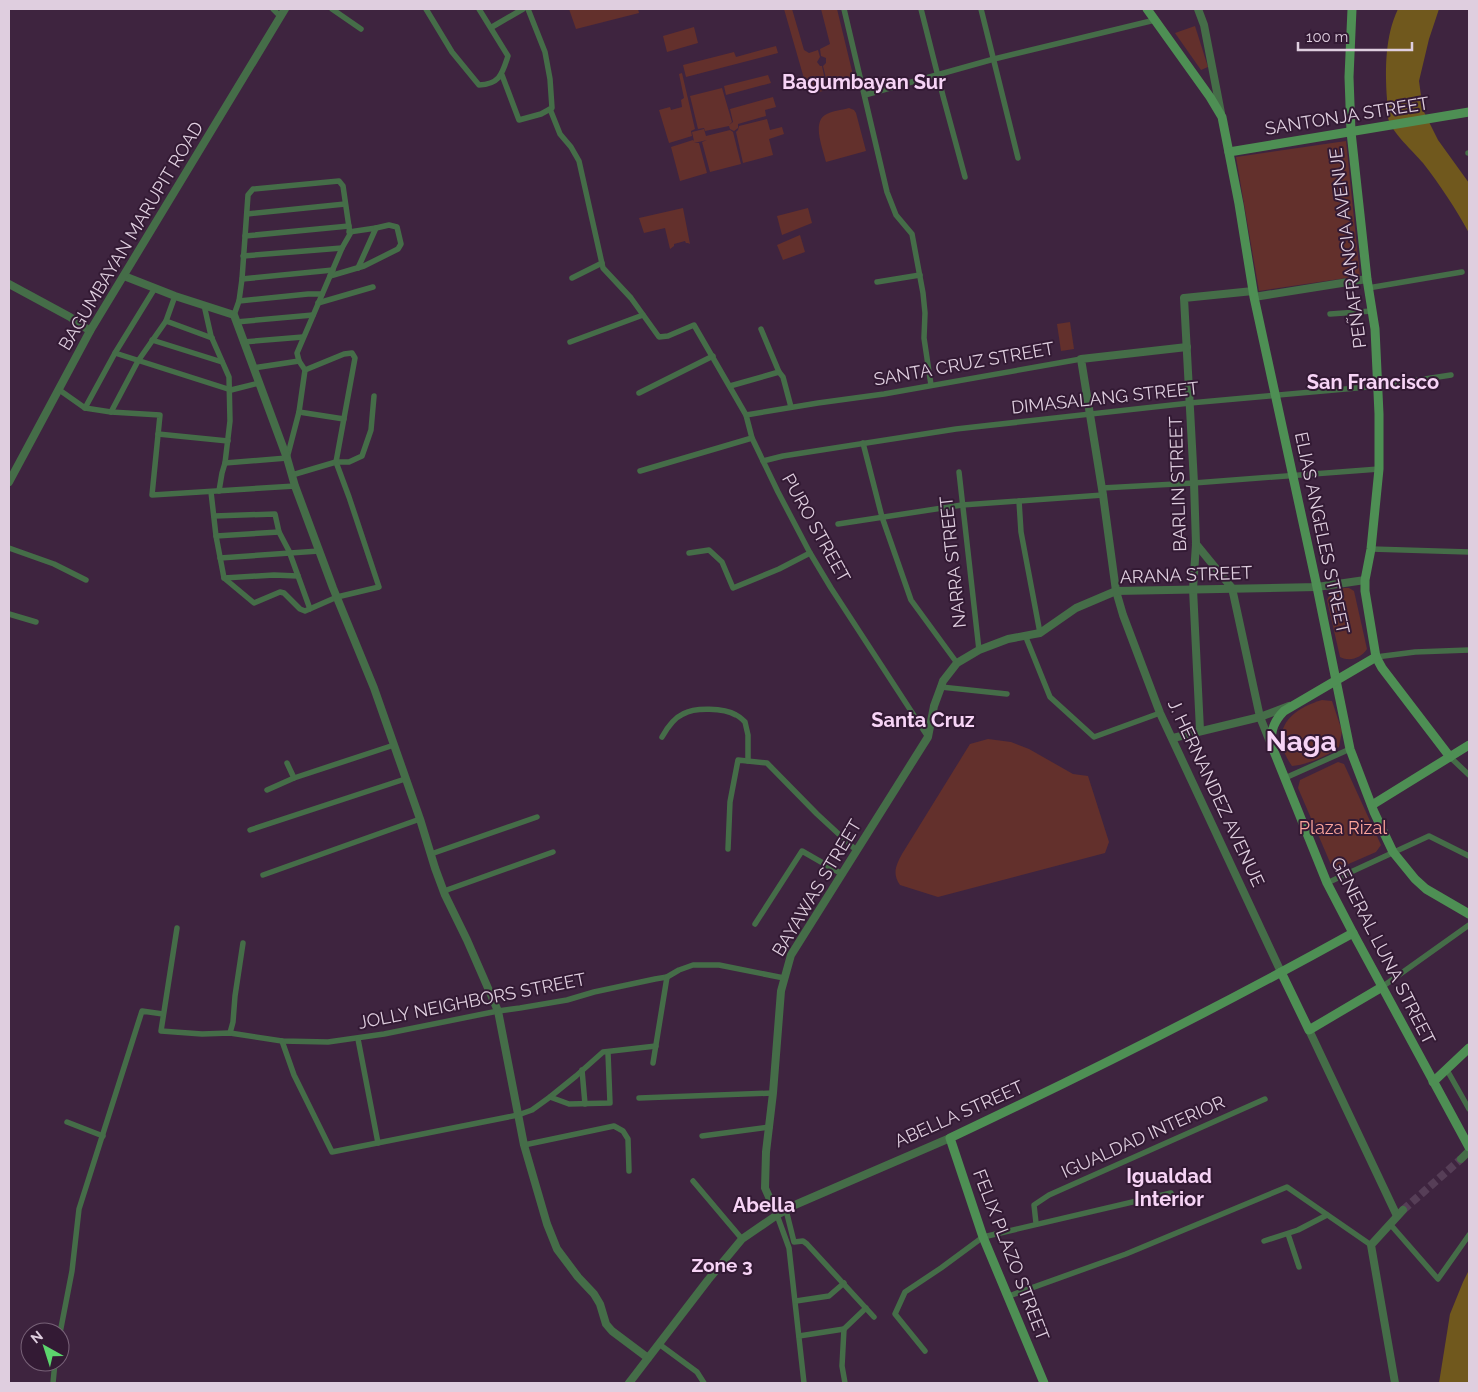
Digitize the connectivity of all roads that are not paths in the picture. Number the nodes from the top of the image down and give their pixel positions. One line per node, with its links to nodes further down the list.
1 (273, 9): 14 (street)
2 (285, 9): 14 (street, BAGUMBAYAN MARUPIT ROAD)
3 (332, 9): 17 (street)
4 (426, 9): 19 (street)
5 (480, 9): 16 (street)
6 (523, 9): 16 (street)
7 (528, 9): 22 (street)
8 (844, 9): 21 (street)
9 (921, 9): 20 (street)
10 (981, 9): 18 (street)
11 (1147, 9): 15 (main road, ELIAS ANGELES STREET)
12 (1198, 9): 24 (street)
13 (1352, 9): 25 (main road, PEÑAFRANCIA AVENUE)
14 (280, 16): 41 (street, BAGUMBAYAN MARUPIT ROAD)
15 (1155, 20): 18 (street); 24 (main road, ELIAS ANGELES STREET)
16 (492, 27): 19 (street)
17 (361, 29)
18 (994, 60): 20 (street); 27 (street)
19 (502, 75): 22 (street)
20 (938, 75): 21 (street); 28 (street)
21 (864, 95): 40 (street)
22 (550, 109): 36 (street)
23 (1469, 112): 25 (main road, SANTONJA STREET)
24 (1222, 117): 26 (main road, ELIAS ANGELES STREET)
25 (1351, 132): 26 (main road, SANTONJA STREET); 45 (main road, PEÑAFRANCIA AVENUE)
26 (1229, 152): 50 (main road, ELIAS ANGELES STREET)
27 (1018, 158)
28 (965, 176)
29 (345, 204): 30 (street); 30 (street); 32 (street)
30 (247, 214): 33 (street)
31 (376, 228): 32 (street); 37 (street); 37 (street)
32 (349, 229): 33 (street); 34 (street)
33 (245, 236): 35 (street)
34 (342, 248): 35 (street); 39 (street)
35 (243, 256): 43 (street)
36 (602, 263): 42 (street); 58 (street)
37 (358, 268): 39 (street)
38 (1462, 272): 45 (street)
39 (331, 273): 43 (street); 49 (street)
40 (920, 275): 44 (street); 80 (street)
41 (124, 276): 48 (street); 62 (street, BAGUMBAYAN MARUPIT ROAD)
42 (572, 278)
43 (242, 279): 52 (street)
44 (877, 282)
45 (1368, 283): 50 (street); 55 (main road, PEÑAFRANCIA AVENUE)
46 (9, 284): 62 (street)
47 (373, 287): 53 (street)
48 (155, 288): 51 (street); 69 (street)
49 (322, 294): 52 (street); 53 (street)
50 (1253, 294): 68 (street, BARLIN STREET); 86 (main road, ELIAS ANGELES STREET)
51 (175, 296): 54 (street); 60 (street)
52 (239, 301): 59 (street)
53 (318, 303): 57 (street)
54 (204, 305): 59 (street); 64 (street)
55 (1372, 310): 56 (street); 82 (main road, PEÑAFRANCIA AVENUE)
56 (1330, 314)
57 (313, 315): 59 (street); 63 (street)
58 (644, 315): 67 (street); 70 (street, PURO STREET)
59 (235, 319): 66 (street)
60 (166, 321): 64 (street); 65 (street)
61 (761, 329): 77 (street)
62 (90, 331): 83 (street, BAGUMBAYAN MARUPIT ROAD)
63 (303, 337): 66 (street); 73 (street)
64 (212, 338): 74 (street)
65 (152, 340): 72 (street); 74 (street)
66 (243, 342): 75 (street)
67 (570, 342)
68 (1187, 347): 71 (street, SANTA CRUZ STREET); 88 (street, BARLIN STREET)
69 (115, 353): 72 (street); 90 (street)
70 (713, 356): 81 (street, PURO STREET); 85 (street)
71 (1081, 359): 80 (street, SANTA CRUZ STREET); 93 (street, J. HERNANDEZ AVENUE)
72 (138, 361): 84 (street); 91 (street)
73 (299, 361): 75 (street); 76 (street)
74 (222, 362): 84 (street)
75 (253, 368): 79 (street)
76 (305, 370): 92 (street); 95 (street)
77 (779, 372): 81 (street); 89 (street)
78 (1451, 375): 82 (street, DIMASALANG STREET)
79 (259, 383): 84 (street); 100 (street)
80 (931, 385): 89 (street, SANTA CRUZ STREET)
81 (730, 386): 94 (street, PURO STREET)
82 (1379, 386): 86 (street, DIMASALANG STREET); 104 (main road, PEÑAFRANCIA AVENUE)
83 (58, 389): 90 (street); 109 (street, BAGUMBAYAN MARUPIT ROAD)
84 (229, 389): 98 (street)
85 (639, 394)
86 (1276, 395): 88 (street, DIMASALANG STREET); 108 (main road, ELIAS ANGELES STREET)
87 (374, 396): 102 (street)
88 (1190, 403): 93 (street, DIMASALANG STREET); 110 (street, BARLIN STREET)
89 (791, 407): 94 (street, SANTA CRUZ STREET)
90 (84, 408): 91 (street)
91 (111, 412): 96 (street)
92 (299, 412): 95 (street); 100 (street)
93 (1090, 413): 99 (street, DIMASALANG STREET); 114 (street, J. HERNANDEZ AVENUE)
94 (746, 415): 97 (street, PURO STREET)
95 (344, 419): 102 (street)
96 (158, 434): 98 (street); 113 (street)
97 (752, 438): 101 (street, PURO STREET); 105 (street)
98 (228, 441): 103 (street)
99 (863, 443): 101 (street, DIMASALANG STREET); 118 (street)
100 (287, 458): 103 (street); 107 (street)
101 (763, 461): 128 (street, PURO STREET)
102 (336, 462): 107 (street); 139 (street)
103 (225, 463): 112 (street)
104 (1379, 469): 108 (street); 124 (main road, PEÑAFRANCIA AVENUE)
105 (640, 471)
106 (959, 472): 116 (street, NARRA STREET)
107 (292, 475): 111 (street)
108 (1292, 476): 110 (street); 135 (main road, ELIAS ANGELES STREET)
109 (9, 482)
110 (1194, 483): 114 (street); 122 (street, BARLIN STREET)
111 (295, 486): 112 (street); 125 (street)
112 (219, 491): 113 (street)
113 (211, 492): 117 (street)
114 (1103, 492): 115 (street); 138 (street, J. HERNANDEZ AVENUE)
115 (1019, 501): 116 (street); 143 (street)
116 (962, 505): 118 (street); 145 (street, NARRA STREET)
117 (214, 516): 120 (street); 121 (street)
118 (882, 517): 119 (street); 148 (street)
119 (838, 524)
120 (279, 532): 121 (street); 129 (street)
121 (216, 536): 130 (street)
122 (1196, 544): 136 (street, GENERAL LUNA STREET); 137 (street, BARLIN STREET)
123 (9, 548): 133 (street)
124 (1371, 549): 127 (street); 134 (main road, PEÑAFRANCIA AVENUE)
125 (319, 551): 129 (street); 139 (street)
126 (689, 552): 128 (street)
127 (1469, 552)
128 (810, 553): 157 (street, PURO STREET)
129 (290, 554): 130 (street); 131 (street)
130 (220, 558): 132 (street)
131 (298, 576): 132 (street); 140 (street)
132 (224, 578): 140 (street)
133 (86, 580)
134 (1365, 580): 135 (street, ARANA STREET); 147 (main road, PEÑAFRANCIA AVENUE)
135 (1317, 587): 136 (street, ARANA STREET); 149 (main road, ELIAS ANGELES STREET)
136 (1232, 588): 137 (street, ARANA STREET); 154 (street, GENERAL LUNA STREET)
137 (1194, 589): 138 (street, ARANA STREET); 155 (street, BARLIN STREET)
138 (1116, 591): 143 (street, ARANA STREET); 153 (street, J. HERNANDEZ AVENUE)
139 (337, 597): 140 (street); 160 (street)
140 (310, 609)
141 (9, 614): 142 (street)
142 (36, 622)
143 (1040, 633): 144 (street, ARANA STREET)
144 (1025, 635): 145 (street, ARANA STREET); 153 (street)
145 (978, 650): 148 (street, ARANA STREET)
146 (1469, 650): 147 (street)
147 (1376, 657): 149 (main road); 163 (main road, PEÑAFRANCIA AVENUE)
148 (957, 662): 150 (street, ARANA STREET)
149 (1337, 680): 152 (main road); 162 (main road, ELIAS ANGELES STREET)
150 (941, 687): 151 (street); 157 (street, ARANA STREET)
151 (1007, 694)
152 (1292, 705): 154 (street); 159 (main road)
153 (1160, 713): 158 (street, J. HERNANDEZ AVENUE)
154 (1260, 716): 155 (street); 159 (street, GENERAL LUNA STREET)
155 (1200, 730): 158 (street)
156 (662, 736): 164 (street)
157 (928, 738): 176 (street, BAYAWAS STREET)
158 (1172, 738): 191 (street, J. HERNANDEZ AVENUE)
159 (1271, 744): 168 (main road, GENERAL LUNA STREET)
160 (394, 745): 167 (street); 169 (street)
161 (1469, 745): 163 (main road)
162 (1350, 749): 168 (street); 171 (main road, ELIAS ANGELES STREET)
163 (1450, 757): 166 (street); 171 (main road)
164 (748, 761): 175 (street); 176 (street)
165 (287, 763): 167 (street)
166 (1469, 775)
167 (294, 778): 170 (street)
168 (1285, 778): 183 (main road, GENERAL LUNA STREET)
169 (405, 779): 173 (street); 174 (street)
170 (267, 790)
171 (1372, 804): 178 (main road, ELIAS ANGELES STREET)
172 (537, 817): 179 (street)
173 (420, 819): 179 (street); 182 (street)
174 (250, 830)
175 (728, 849)
176 (856, 850): 181 (street, BAYAWAS STREET)
177 (553, 852): 184 (street)
178 (1393, 852): 180 (street); 183 (street); 185 (main road, ELIAS ANGELES STREET)
179 (431, 854): 184 (street)
180 (1469, 856)
181 (842, 874): 186 (street); 193 (street, BAYAWAS STREET)
182 (263, 875)
183 (1327, 883): 189 (main road, GENERAL LUNA STREET)
184 (444, 891): 195 (street)
185 (1469, 914)
186 (755, 924)
187 (1469, 925): 194 (street)
188 (177, 928): 196 (street)
189 (1353, 933): 191 (main road, ABELLA STREET); 194 (main road, GENERAL LUNA STREET)
190 (243, 943): 198 (street)
191 (1281, 972): 197 (main road, J. HERNANDEZ AVENUE); 219 (main road, ABELLA STREET)
192 (666, 978): 193 (street, JOLLY NEIGHBORS STREET); 195 (street, JOLLY NEIGHBORS STREET); 201 (street)
193 (784, 978): 208 (street, BAYAWAS STREET)
194 (1382, 987): 197 (main road); 207 (main road, GENERAL LUNA STREET)
195 (498, 1011): 199 (street, JOLLY NEIGHBORS STREET); 214 (street)
196 (163, 1014): 198 (street, JOLLY NEIGHBORS STREET); 217 (street)
197 (1309, 1030): 230 (street, J. HERNANDEZ AVENUE)
198 (230, 1033): 200 (street, JOLLY NEIGHBORS STREET)
199 (358, 1039): 200 (street, JOLLY NEIGHBORS STREET); 220 (street)
200 (282, 1041): 220 (street)
201 (656, 1046): 203 (street); 204 (street)
202 (1469, 1048): 206 (main road)
203 (608, 1052): 205 (street); 212 (street)
204 (653, 1063)
205 (582, 1070): 209 (street); 212 (street)
206 (1447, 1070): 207 (main road); 213 (street)
207 (1433, 1082): 222 (main road, GENERAL LUNA STREET)
208 (773, 1094): 210 (street); 216 (street, BAYAWAS STREET)
209 (550, 1097): 212 (street); 214 (street)
210 (639, 1098)
211 (1265, 1099): 232 (street, IGUALDAD INTERIOR)
212 (585, 1104)
213 (1469, 1109)
214 (518, 1116): 220 (street); 221 (street)
215 (67, 1122): 217 (street)
216 (770, 1127): 218 (street); 228 (street, BAYAWAS STREET)
217 (103, 1136): 247 (street)
218 (702, 1136)
219 (950, 1138): 226 (street, ABELLA STREET); 237 (main road, FELIX PLAZO STREET)
220 (378, 1143)
221 (524, 1145): 223 (street); 252 (street)
222 (1467, 1155)
223 (628, 1171)
224 (693, 1181): 238 (street)
225 (1171, 1193): 232 (street)
226 (786, 1210): 228 (street, ABELLA STREET); 231 (street)
227 (1403, 1210): 230 (street)
228 (777, 1215): 234 (street); 238 (street, ABELLA STREET)
229 (1327, 1215): 235 (street); 240 (street); 243 (street)
230 (1397, 1216): 233 (street)
231 (790, 1224): 234 (street); 242 (street)
232 (1036, 1224): 237 (street)
233 (1390, 1224): 236 (street); 240 (street)
234 (781, 1227): 244 (street)
235 (1288, 1234): 239 (street); 241 (street)
236 (1469, 1235)
237 (984, 1237): 243 (main road, FELIX PLAZO STREET); 251 (street)
238 (742, 1239): 250 (street, ABELLA STREET)
239 (1264, 1241)
240 (1372, 1245): 258 (street)
241 (1299, 1267)
242 (844, 1283): 244 (street); 245 (street)
243 (1009, 1296): 257 (main road, FELIX PLAZO STREET)
244 (796, 1301): 249 (street)
245 (866, 1308): 246 (street); 248 (street)
246 (874, 1317)
247 (62, 1322)
248 (844, 1330): 249 (street); 256 (street)
249 (798, 1336): 255 (street)
250 (660, 1344): 252 (street, ABELLA STREET); 254 (street)
251 (925, 1351)
252 (648, 1358): 253 (street, ABELLA STREET)
253 (629, 1383)
254 (704, 1383)
255 (804, 1383)
256 (845, 1383)
257 (1044, 1383)
258 (1395, 1383)

